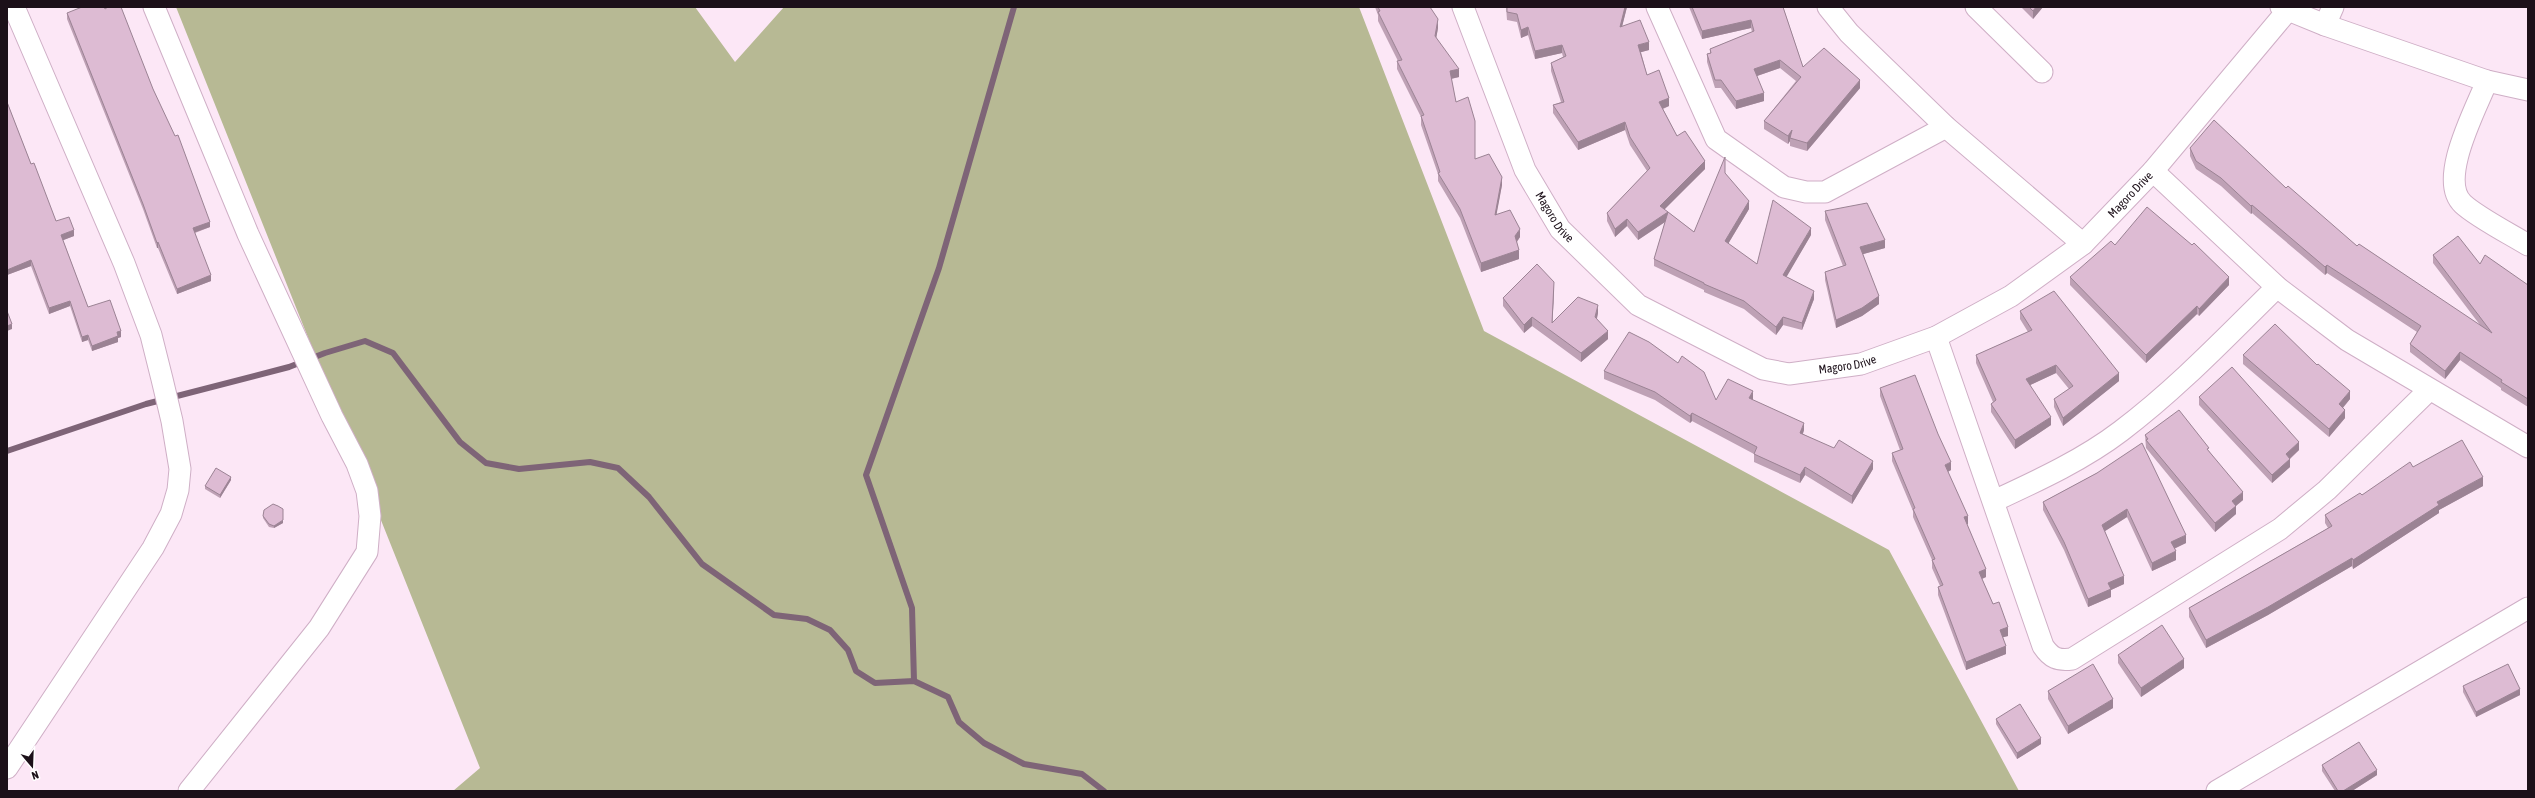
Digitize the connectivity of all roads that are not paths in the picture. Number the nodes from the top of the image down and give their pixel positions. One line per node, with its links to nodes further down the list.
1 (14, 7): 22 (street)
2 (154, 7): 23 (street)
3 (1463, 7): 17 (street, Magoro Drive)
4 (1658, 7): 12 (street)
5 (1828, 7): 12 (street)
6 (1976, 7): 9 (street)
7 (2285, 9): 8 (street); 13 (street, Magoro Drive)
8 (2329, 16): 10 (street)
9 (2042, 72)
10 (2487, 81): 11 (street); 15 (street)
11 (2528, 90)
12 (1946, 127): 14 (street)
13 (2152, 171): 14 (street, Magoro Drive); 16 (street)
14 (2083, 244): 17 (street, Magoro Drive)
15 (2528, 245)
16 (2277, 287): 18 (street); 20 (street)
17 (1936, 337): 20 (street)
18 (2429, 390): 19 (street); 20 (street)
19 (2528, 447)
20 (1994, 501)
21 (2528, 608): 24 (street)
22 (7, 768)
23 (189, 791)
24 (2217, 791)

